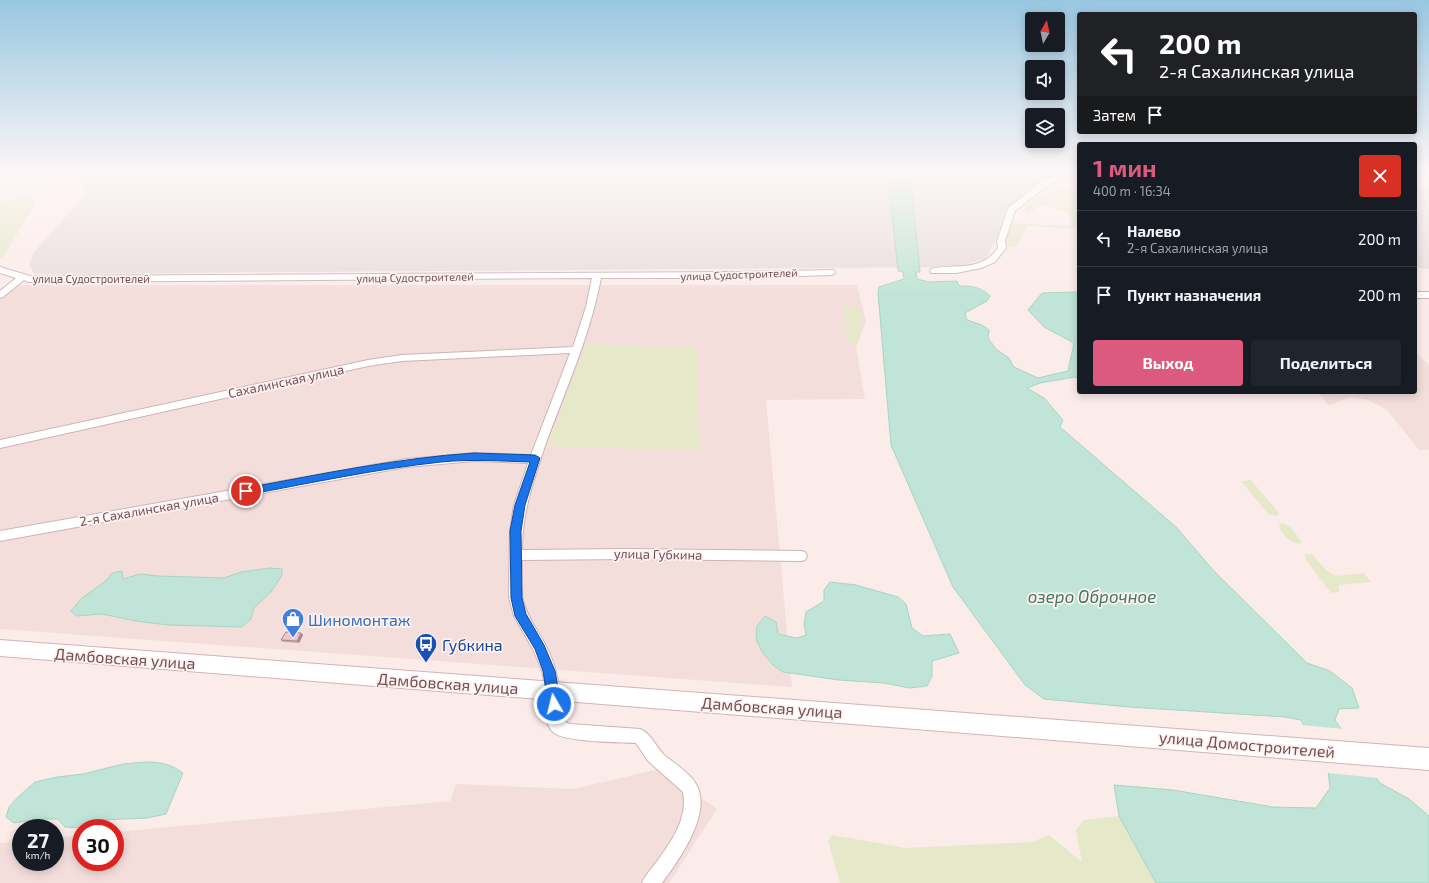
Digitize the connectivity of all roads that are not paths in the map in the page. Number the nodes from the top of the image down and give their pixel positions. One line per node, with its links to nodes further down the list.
1 (1009, 215): 3 (street)
2 (0, 270): 6 (street, улица Судостроителей)
3 (934, 271)
4 (830, 272): 5 (street, улица Судостроителей)
5 (597, 276): 6 (street, улица Судостроителей); 10 (street)
6 (22, 277): 7 (street)
7 (0, 295)
8 (1417, 295): 9 (street)
9 (1429, 295)
10 (576, 350): 11 (street, Сахалинская улица); 12 (street)
11 (0, 444)
12 (535, 458): 13 (street, 2-я Сахалинская улица); 14 (street)
13 (0, 536)
14 (516, 555): 15 (street, улица Губкина); 17 (street)
15 (801, 556)
16 (0, 648): 17 (main road, Дамбовская улица)
17 (553, 690): 18 (main road, Дамбовская улица); 20 (street)
18 (1064, 730): 19 (main road, улица Домостроителей)
19 (1429, 759)
20 (650, 883)

